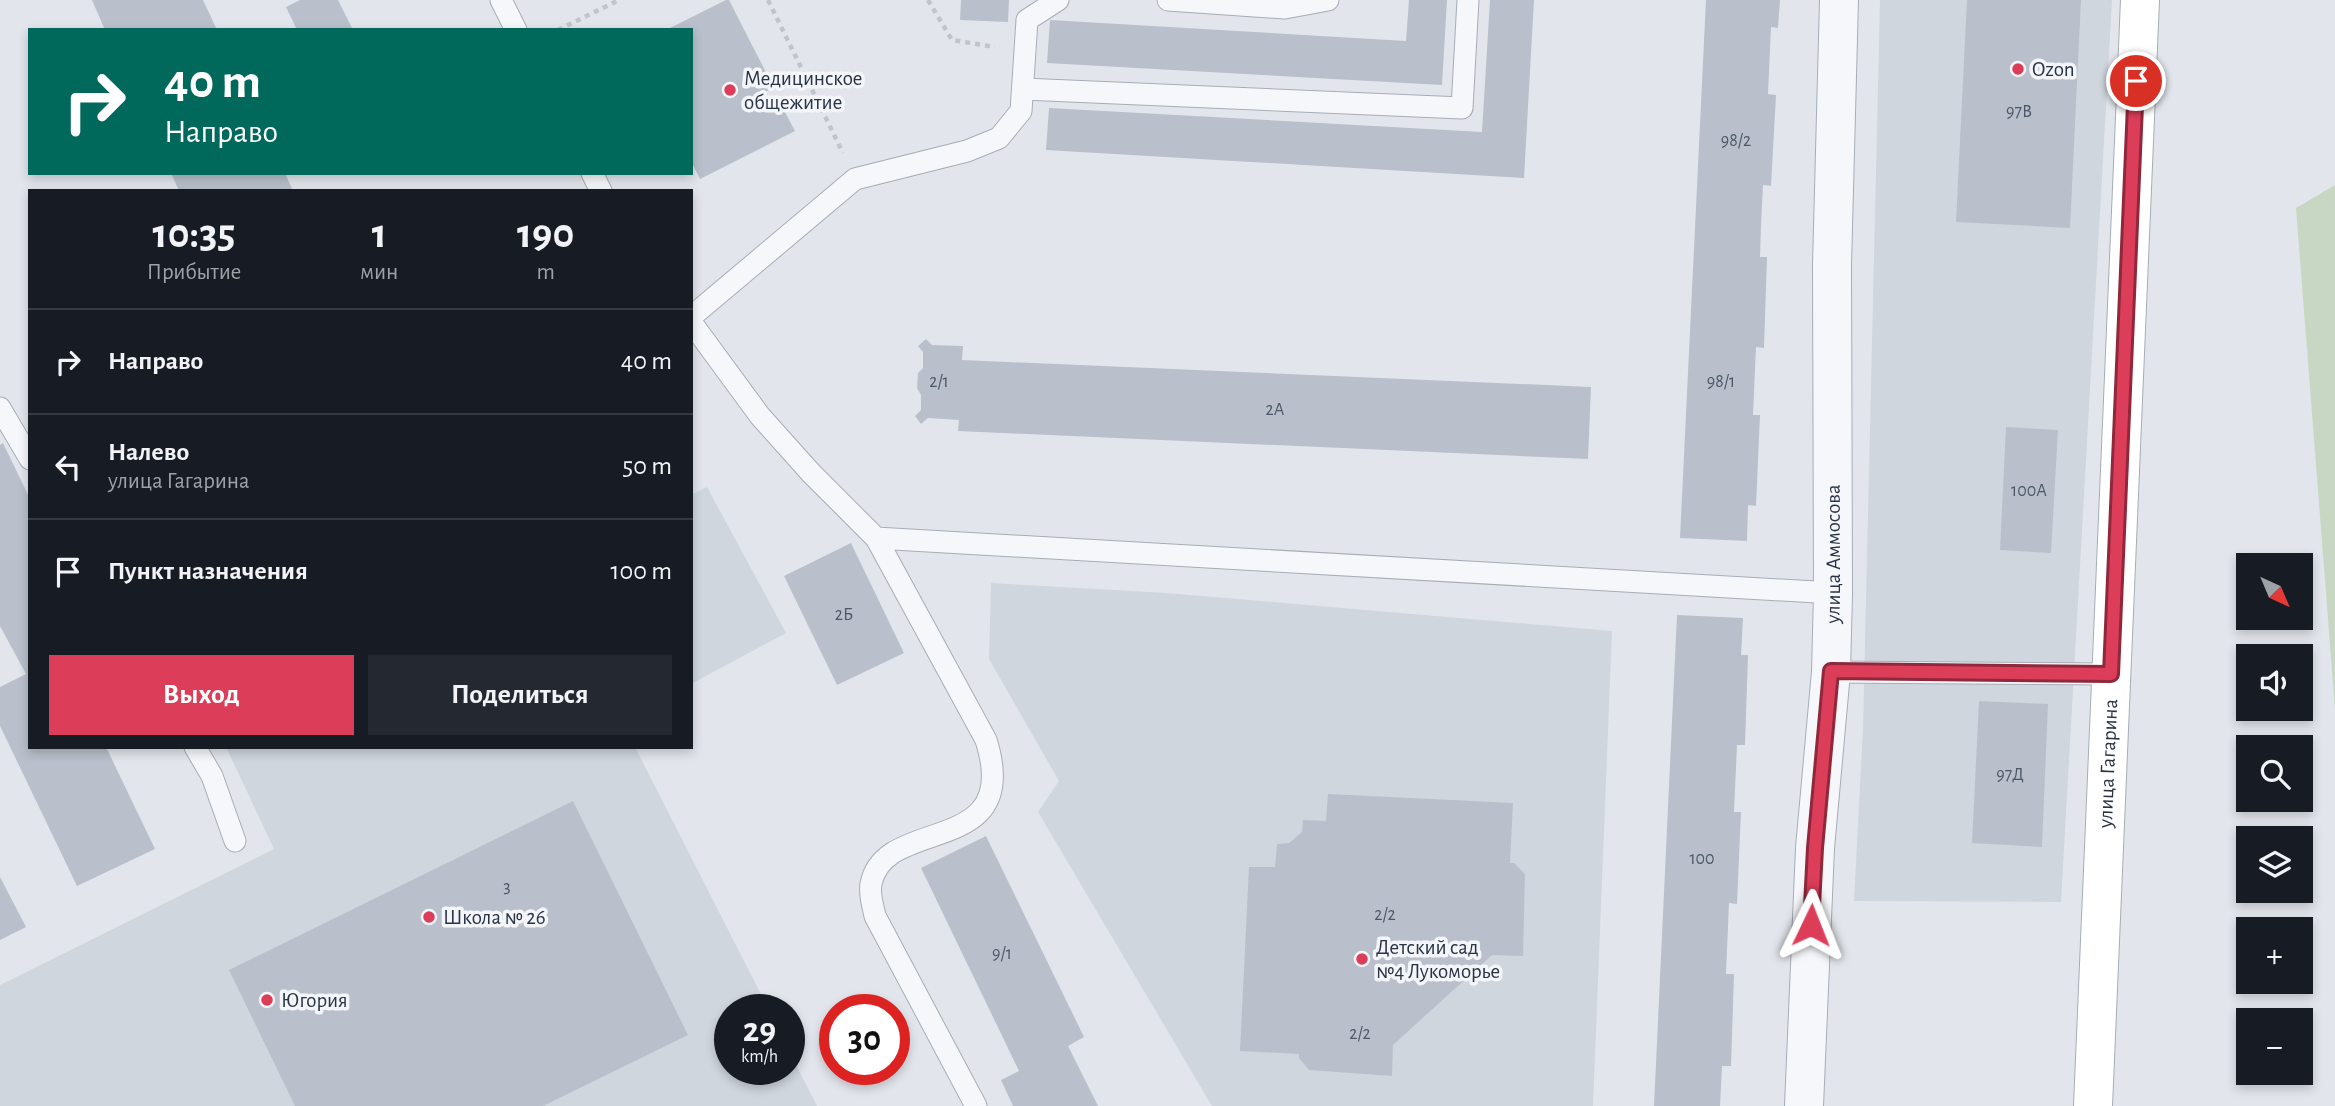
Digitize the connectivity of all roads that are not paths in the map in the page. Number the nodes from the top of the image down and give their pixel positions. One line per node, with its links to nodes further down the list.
1 (501, 0): 10 (lane)
2 (1058, 0): 9 (lane)
3 (1168, 0): 8 (lane)
4 (1328, 0): 8 (lane)
5 (1468, 0): 11 (lane)
6 (1839, 0): 17 (street, улица Аммосова)
7 (2140, 0): 19 (street, улица Гагарина)
8 (1196, 1)
9 (1027, 10): 11 (lane)
10 (515, 28)
11 (1023, 89): 12 (lane)
12 (693, 318)
13 (693, 323): 16 (lane)
14 (0, 408): 15 (lane)
15 (28, 456)
16 (876, 538): 17 (lane); 22 (lane)
17 (1833, 593): 18 (street, улица Аммосова)
18 (1831, 671): 19 (lane); 23 (street, улица Аммосова)
19 (2111, 674): 24 (street, улица Гагарина)
20 (196, 749): 21 (lane)
21 (235, 841)
22 (976, 1106)
23 (1804, 1106)
24 (2093, 1106)

